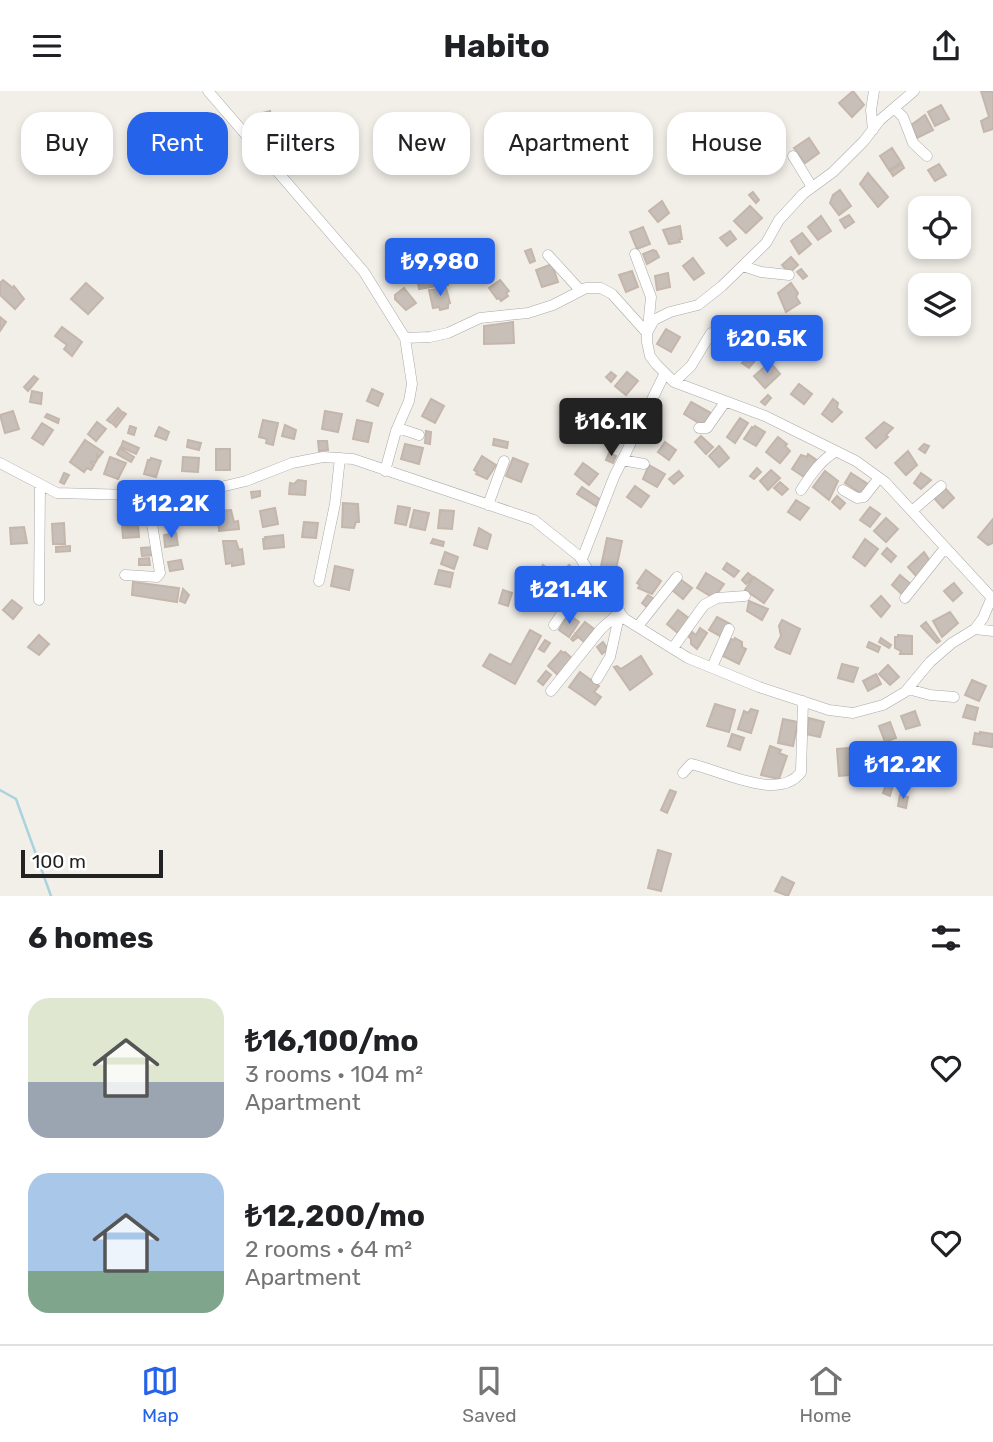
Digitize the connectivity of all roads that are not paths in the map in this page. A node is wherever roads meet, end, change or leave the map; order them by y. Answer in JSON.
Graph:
{"nodes":[{"id":1,"x":208,"y":91,"type":"edge"},
{"id":2,"x":874,"y":91,"type":"edge"},
{"id":3,"x":914,"y":91,"type":"edge"},
{"id":4,"x":894,"y":108,"type":"junction"},
{"id":5,"x":873,"y":130,"type":"junction"},
{"id":6,"x":793,"y":156,"type":"dead end"},
{"id":7,"x":927,"y":156,"type":"dead end"},
{"id":8,"x":812,"y":187,"type":"junction"},
{"id":9,"x":635,"y":254,"type":"dead end"},
{"id":10,"x":548,"y":255,"type":"dead end"},
{"id":11,"x":743,"y":266,"type":"junction"},
{"id":12,"x":789,"y":275,"type":"dead end"},
{"id":13,"x":580,"y":290,"type":"junction"},
{"id":14,"x":647,"y":333,"type":"junction"},
{"id":15,"x":711,"y":333,"type":"dead end"},
{"id":16,"x":405,"y":338,"type":"junction"},
{"id":17,"x":665,"y":373,"type":"junction"},
{"id":18,"x":674,"y":382,"type":"junction"},
{"id":19,"x":725,"y":402,"type":"junction"},
{"id":20,"x":398,"y":428,"type":"junction"},
{"id":21,"x":699,"y":428,"type":"dead end"},
{"id":22,"x":419,"y":435,"type":"dead end"},
{"id":23,"x":835,"y":451,"type":"junction"},
{"id":24,"x":340,"y":458,"type":"junction"},
{"id":25,"x":622,"y":460,"type":"junction"},
{"id":26,"x":505,"y":461,"type":"dead end"},
{"id":27,"x":0,"y":463,"type":"edge"},
{"id":28,"x":644,"y":464,"type":"dead end"},
{"id":29,"x":385,"y":471,"type":"junction"},
{"id":30,"x":879,"y":478,"type":"junction"},
{"id":31,"x":40,"y":485,"type":"junction"},
{"id":32,"x":941,"y":486,"type":"dead end"},
{"id":33,"x":801,"y":490,"type":"dead end"},
{"id":34,"x":843,"y":490,"type":"dead end"},
{"id":35,"x":143,"y":494,"type":"junction"},
{"id":36,"x":488,"y":505,"type":"junction"},
{"id":37,"x":912,"y":511,"type":"junction"},
{"id":38,"x":945,"y":548,"type":"junction"},
{"id":39,"x":582,"y":559,"type":"junction"},
{"id":40,"x":125,"y":575,"type":"dead end"},
{"id":41,"x":591,"y":575,"type":"junction"},
{"id":42,"x":677,"y":577,"type":"dead end"},
{"id":43,"x":319,"y":581,"type":"dead end"},
{"id":44,"x":745,"y":596,"type":"dead end"},
{"id":45,"x":905,"y":598,"type":"dead end"},
{"id":46,"x":992,"y":598,"type":"edge"},
{"id":47,"x":39,"y":600,"type":"dead end"},
{"id":48,"x":620,"y":612,"type":"junction"},
{"id":49,"x":554,"y":625,"type":"dead end"},
{"id":50,"x":638,"y":626,"type":"junction"},
{"id":51,"x":729,"y":629,"type":"dead end"},
{"id":52,"x":975,"y":629,"type":"junction"},
{"id":53,"x":993,"y":631,"type":"edge"},
{"id":54,"x":673,"y":649,"type":"junction"},
{"id":55,"x":712,"y":667,"type":"junction"},
{"id":56,"x":597,"y":679,"type":"dead end"},
{"id":57,"x":908,"y":689,"type":"junction"},
{"id":58,"x":551,"y":691,"type":"dead end"},
{"id":59,"x":954,"y":697,"type":"dead end"},
{"id":60,"x":803,"y":701,"type":"junction"},
{"id":61,"x":683,"y":773,"type":"dead end"}],
"edges":[{"from":1,"to":16,"type":"street"},
{"from":2,"to":5,"type":"street"},
{"from":3,"to":4,"type":"street"},
{"from":4,"to":5,"type":"street"},
{"from":4,"to":7,"type":"street"},
{"from":5,"to":8,"type":"street"},
{"from":6,"to":8,"type":"street"},
{"from":8,"to":11,"type":"street"},
{"from":9,"to":14,"type":"street"},
{"from":10,"to":13,"type":"street"},
{"from":11,"to":12,"type":"street"},
{"from":11,"to":14,"type":"street"},
{"from":13,"to":14,"type":"street"},
{"from":13,"to":16,"type":"street"},
{"from":14,"to":17,"type":"street"},
{"from":15,"to":18,"type":"street"},
{"from":16,"to":20,"type":"street"},
{"from":17,"to":18,"type":"street"},
{"from":17,"to":25,"type":"street"},
{"from":18,"to":19,"type":"street"},
{"from":19,"to":21,"type":"street"},
{"from":19,"to":23,"type":"street"},
{"from":20,"to":22,"type":"street"},
{"from":20,"to":29,"type":"street"},
{"from":23,"to":30,"type":"street"},
{"from":23,"to":33,"type":"street"},
{"from":24,"to":29,"type":"street"},
{"from":24,"to":35,"type":"street"},
{"from":24,"to":43,"type":"street"},
{"from":25,"to":28,"type":"street"},
{"from":25,"to":39,"type":"street"},
{"from":26,"to":36,"type":"street"},
{"from":27,"to":31,"type":"street"},
{"from":29,"to":36,"type":"street"},
{"from":30,"to":34,"type":"street"},
{"from":30,"to":37,"type":"street"},
{"from":31,"to":35,"type":"street"},
{"from":31,"to":47,"type":"street"},
{"from":32,"to":37,"type":"street"},
{"from":35,"to":40,"type":"street"},
{"from":36,"to":39,"type":"street"},
{"from":37,"to":38,"type":"street"},
{"from":38,"to":45,"type":"street"},
{"from":38,"to":46,"type":"street"},
{"from":39,"to":41,"type":"street"},
{"from":41,"to":48,"type":"street"},
{"from":41,"to":49,"type":"street"},
{"from":42,"to":50,"type":"street"},
{"from":44,"to":54,"type":"street"},
{"from":46,"to":52,"type":"street"},
{"from":48,"to":50,"type":"street"},
{"from":48,"to":56,"type":"street"},
{"from":48,"to":58,"type":"street"},
{"from":50,"to":54,"type":"street"},
{"from":51,"to":55,"type":"street"},
{"from":52,"to":53,"type":"street"},
{"from":52,"to":57,"type":"street"},
{"from":54,"to":55,"type":"street"},
{"from":55,"to":60,"type":"street"},
{"from":57,"to":59,"type":"street"},
{"from":57,"to":60,"type":"street"},
{"from":60,"to":61,"type":"street"}]}
